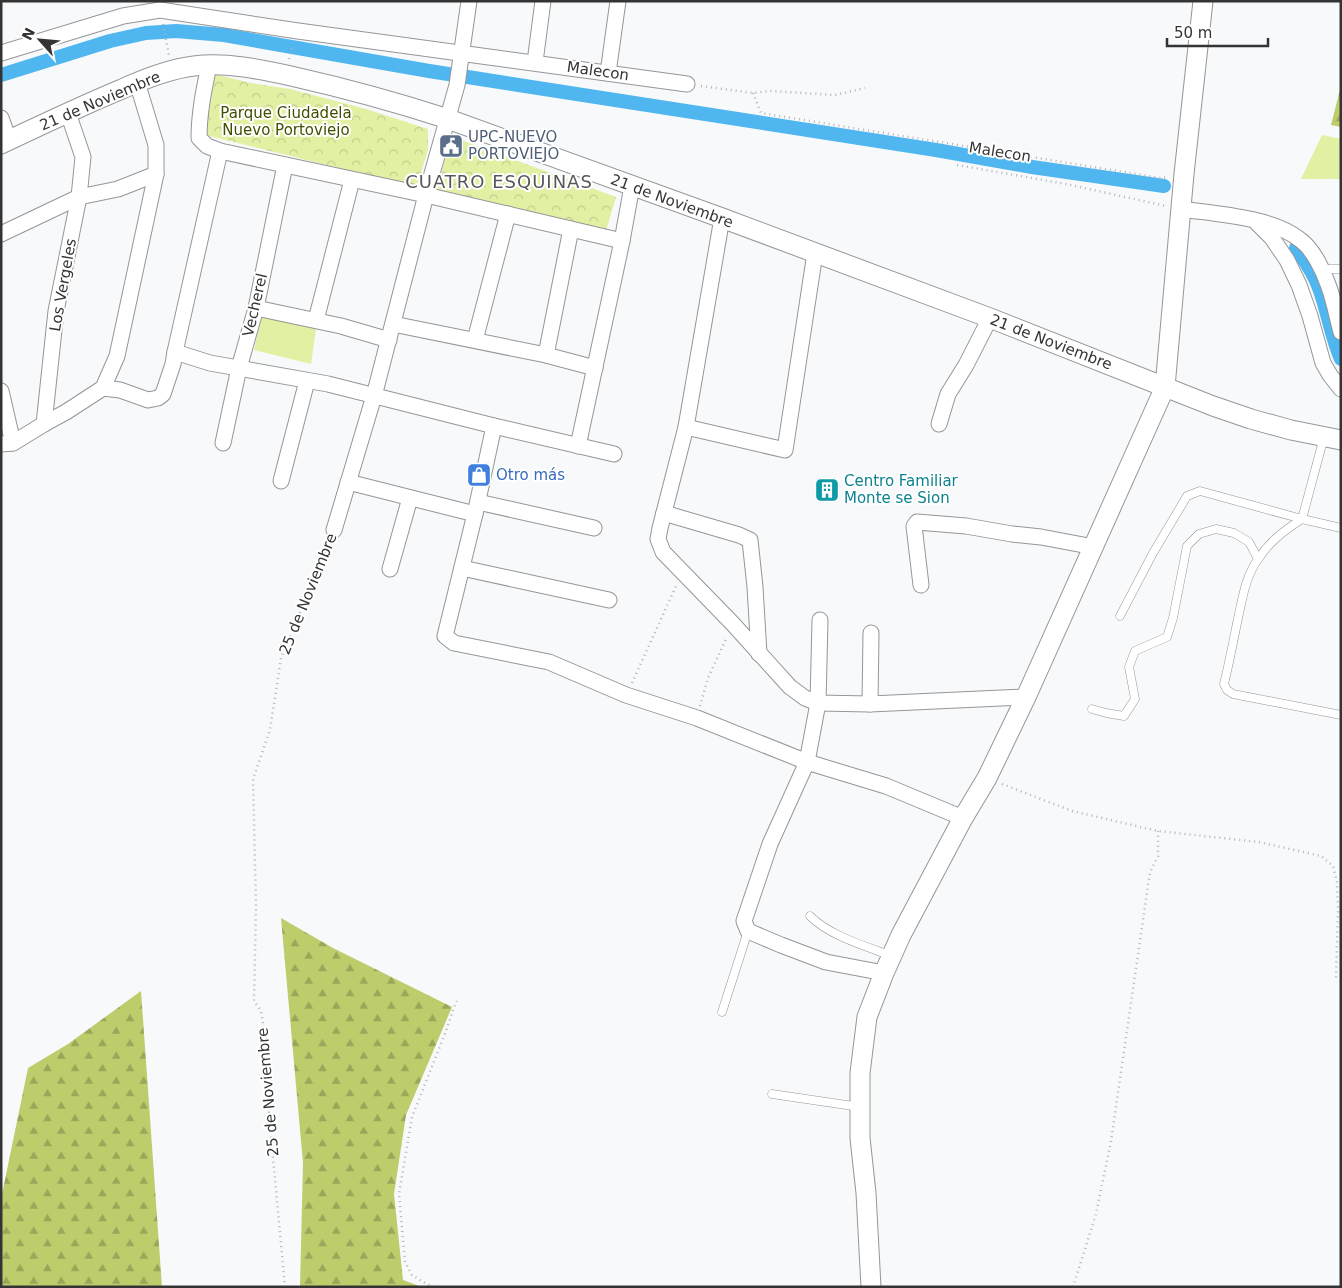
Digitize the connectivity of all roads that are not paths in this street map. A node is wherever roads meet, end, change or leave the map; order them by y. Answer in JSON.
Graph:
{"nodes":[{"id":1,"x":469,"y":1,"type":"edge"},
{"id":2,"x":543,"y":1,"type":"edge"},
{"id":3,"x":618,"y":1,"type":"edge"},
{"id":4,"x":1203,"y":1,"type":"edge"},
{"id":5,"x":167,"y":6,"type":"edge"},
{"id":6,"x":1,"y":53,"type":"edge"},
{"id":7,"x":461,"y":58,"type":"junction"},
{"id":8,"x":535,"y":62,"type":"junction"},
{"id":9,"x":209,"y":64,"type":"junction"},
{"id":10,"x":608,"y":73,"type":"junction"},
{"id":11,"x":137,"y":82,"type":"junction"},
{"id":12,"x":687,"y":84,"type":"road end"},
{"id":13,"x":68,"y":113,"type":"junction"},
{"id":14,"x":1,"y":118,"type":"edge"},
{"id":15,"x":448,"y":119,"type":"junction"},
{"id":16,"x":5,"y":142,"type":"edge"},
{"id":17,"x":220,"y":151,"type":"junction"},
{"id":18,"x":285,"y":165,"type":"junction"},
{"id":19,"x":156,"y":174,"type":"junction"},
{"id":20,"x":352,"y":180,"type":"junction"},
{"id":21,"x":632,"y":186,"type":"junction"},
{"id":22,"x":426,"y":195,"type":"junction"},
{"id":23,"x":79,"y":197,"type":"junction"},
{"id":24,"x":1181,"y":209,"type":"junction"},
{"id":25,"x":508,"y":214,"type":"junction"},
{"id":26,"x":722,"y":218,"type":"junction"},
{"id":27,"x":1254,"y":220,"type":"junction"},
{"id":28,"x":3,"y":228,"type":"edge"},
{"id":29,"x":571,"y":229,"type":"junction"},
{"id":30,"x":622,"y":241,"type":"junction"},
{"id":31,"x":815,"y":253,"type":"junction"},
{"id":32,"x":1321,"y":269,"type":"junction"},
{"id":33,"x":1341,"y":269,"type":"edge"},
{"id":34,"x":256,"y":308,"type":"junction"},
{"id":35,"x":990,"y":318,"type":"junction"},
{"id":36,"x":316,"y":320,"type":"junction"},
{"id":37,"x":393,"y":324,"type":"junction"},
{"id":38,"x":1341,"y":332,"type":"edge"},
{"id":39,"x":389,"y":340,"type":"junction"},
{"id":40,"x":475,"y":340,"type":"junction"},
{"id":41,"x":175,"y":352,"type":"junction"},
{"id":42,"x":546,"y":355,"type":"junction"},
{"id":43,"x":239,"y":368,"type":"junction"},
{"id":44,"x":596,"y":368,"type":"junction"},
{"id":45,"x":307,"y":381,"type":"junction"},
{"id":46,"x":1165,"y":387,"type":"junction"},
{"id":47,"x":103,"y":388,"type":"junction"},
{"id":48,"x":1341,"y":388,"type":"edge"},
{"id":49,"x":1,"y":391,"type":"edge"},
{"id":50,"x":374,"y":396,"type":"junction"},
{"id":51,"x":44,"y":424,"type":"junction"},
{"id":52,"x":939,"y":424,"type":"dead end"},
{"id":53,"x":494,"y":426,"type":"junction"},
{"id":54,"x":686,"y":427,"type":"junction"},
{"id":55,"x":1332,"y":439,"type":"edge"},
{"id":56,"x":7,"y":443,"type":"edge"},
{"id":57,"x":223,"y":443,"type":"dead end"},
{"id":58,"x":578,"y":446,"type":"junction"},
{"id":59,"x":614,"y":454,"type":"dead end"},
{"id":60,"x":281,"y":481,"type":"dead end"},
{"id":61,"x":348,"y":482,"type":"junction"},
{"id":62,"x":410,"y":498,"type":"junction"},
{"id":63,"x":477,"y":508,"type":"junction"},
{"id":64,"x":664,"y":512,"type":"junction"},
{"id":65,"x":1302,"y":519,"type":"junction"},
{"id":66,"x":594,"y":528,"type":"dead end"},
{"id":67,"x":1341,"y":528,"type":"edge"},
{"id":68,"x":334,"y":530,"type":"road end"},
{"id":69,"x":1094,"y":547,"type":"junction"},
{"id":70,"x":1258,"y":559,"type":"junction"},
{"id":71,"x":462,"y":568,"type":"junction"},
{"id":72,"x":390,"y":569,"type":"dead end"},
{"id":73,"x":920,"y":585,"type":"dead end"},
{"id":74,"x":609,"y":600,"type":"dead end"},
{"id":75,"x":1120,"y":616,"type":"dead end"},
{"id":76,"x":820,"y":620,"type":"dead end"},
{"id":77,"x":871,"y":633,"type":"dead end"},
{"id":78,"x":759,"y":654,"type":"junction"},
{"id":79,"x":1026,"y":697,"type":"junction"},
{"id":80,"x":818,"y":702,"type":"junction"},
{"id":81,"x":870,"y":704,"type":"junction"},
{"id":82,"x":1092,"y":709,"type":"dead end"},
{"id":83,"x":1341,"y":715,"type":"edge"},
{"id":84,"x":807,"y":762,"type":"junction"},
{"id":85,"x":963,"y":818,"type":"junction"},
{"id":86,"x":810,"y":916,"type":"dead end"},
{"id":87,"x":748,"y":931,"type":"junction"},
{"id":88,"x":892,"y":956,"type":"junction"},
{"id":89,"x":884,"y":973,"type":"junction"},
{"id":90,"x":722,"y":1012,"type":"dead end"},
{"id":91,"x":772,"y":1094,"type":"dead end"},
{"id":92,"x":860,"y":1107,"type":"junction"},
{"id":93,"x":872,"y":1287,"type":"edge"}],
"edges":[{"from":1,"to":7,"type":"street","name":"25 de Noviembre"},
{"from":2,"to":8,"type":"street"},
{"from":3,"to":10,"type":"street"},
{"from":4,"to":24,"type":"street"},
{"from":5,"to":6,"type":"street","name":"Malecon"},
{"from":5,"to":7,"type":"street","name":"Malecon"},
{"from":7,"to":8,"type":"street","name":"Malecon"},
{"from":7,"to":15,"type":"street","name":"25 de Noviembre"},
{"from":8,"to":10,"type":"street","name":"Malecon"},
{"from":9,"to":11,"type":"street","name":"21 de Noviembre"},
{"from":9,"to":15,"type":"street","name":"21 de Noviembre"},
{"from":9,"to":17,"type":"street"},
{"from":10,"to":12,"type":"street","name":"Malecon"},
{"from":11,"to":13,"type":"street","name":"21 de Noviembre"},
{"from":11,"to":19,"type":"street"},
{"from":13,"to":16,"type":"street","name":"21 de Noviembre"},
{"from":13,"to":23,"type":"street","name":"Los Vergeles"},
{"from":14,"to":16,"type":"street"},
{"from":15,"to":21,"type":"street","name":"21 de Noviembre"},
{"from":15,"to":22,"type":"street","name":"25 de Noviembre"},
{"from":17,"to":18,"type":"street"},
{"from":17,"to":41,"type":"street"},
{"from":18,"to":20,"type":"street"},
{"from":18,"to":34,"type":"street","name":"Vecherel"},
{"from":19,"to":23,"type":"street"},
{"from":19,"to":47,"type":"street"},
{"from":20,"to":22,"type":"street"},
{"from":20,"to":36,"type":"street"},
{"from":21,"to":26,"type":"street","name":"21 de Noviembre"},
{"from":21,"to":30,"type":"street"},
{"from":22,"to":25,"type":"street"},
{"from":22,"to":37,"type":"street","name":"25 de Noviembre"},
{"from":23,"to":28,"type":"street"},
{"from":23,"to":51,"type":"street","name":"Los Vergeles"},
{"from":24,"to":27,"type":"street"},
{"from":24,"to":46,"type":"street"},
{"from":25,"to":29,"type":"street"},
{"from":25,"to":40,"type":"street"},
{"from":26,"to":31,"type":"street","name":"21 de Noviembre"},
{"from":26,"to":54,"type":"street"},
{"from":27,"to":32,"type":"street"},
{"from":27,"to":48,"type":"street"},
{"from":29,"to":30,"type":"street"},
{"from":29,"to":42,"type":"street"},
{"from":30,"to":44,"type":"street"},
{"from":31,"to":35,"type":"street","name":"21 de Noviembre"},
{"from":31,"to":54,"type":"street"},
{"from":32,"to":33,"type":"lane"},
{"from":32,"to":38,"type":"street"},
{"from":34,"to":36,"type":"street"},
{"from":34,"to":43,"type":"street","name":"Vecherel"},
{"from":35,"to":46,"type":"street","name":"21 de Noviembre"},
{"from":35,"to":52,"type":"street"},
{"from":36,"to":39,"type":"street"},
{"from":37,"to":39,"type":"street","name":"25 de Noviembre"},
{"from":37,"to":40,"type":"street"},
{"from":39,"to":50,"type":"street","name":"25 de Noviembre"},
{"from":40,"to":42,"type":"street"},
{"from":41,"to":43,"type":"street"},
{"from":41,"to":47,"type":"street"},
{"from":42,"to":44,"type":"street"},
{"from":43,"to":45,"type":"street"},
{"from":43,"to":57,"type":"street","name":"Vecherel"},
{"from":44,"to":58,"type":"street"},
{"from":45,"to":50,"type":"street"},
{"from":45,"to":60,"type":"street"},
{"from":46,"to":55,"type":"street","name":"21 de Noviembre"},
{"from":46,"to":69,"type":"street"},
{"from":47,"to":51,"type":"street"},
{"from":49,"to":56,"type":"street"},
{"from":50,"to":53,"type":"street"},
{"from":50,"to":61,"type":"street","name":"25 de Noviembre"},
{"from":51,"to":56,"type":"street"},
{"from":53,"to":58,"type":"street"},
{"from":53,"to":63,"type":"street"},
{"from":54,"to":64,"type":"street"},
{"from":55,"to":65,"type":"lane"},
{"from":58,"to":59,"type":"street"},
{"from":61,"to":62,"type":"street"},
{"from":61,"to":68,"type":"street","name":"25 de Noviembre"},
{"from":62,"to":63,"type":"street"},
{"from":62,"to":72,"type":"street"},
{"from":63,"to":66,"type":"street"},
{"from":63,"to":71,"type":"street"},
{"from":64,"to":78,"type":"street"},
{"from":64,"to":78,"type":"street"},
{"from":65,"to":67,"type":"lane"},
{"from":65,"to":70,"type":"lane"},
{"from":65,"to":75,"type":"lane"},
{"from":69,"to":73,"type":"street"},
{"from":69,"to":79,"type":"street"},
{"from":70,"to":82,"type":"lane"},
{"from":70,"to":83,"type":"lane"},
{"from":71,"to":74,"type":"street"},
{"from":71,"to":84,"type":"street"},
{"from":76,"to":80,"type":"street"},
{"from":77,"to":81,"type":"street"},
{"from":78,"to":80,"type":"street"},
{"from":79,"to":81,"type":"street"},
{"from":79,"to":85,"type":"street"},
{"from":80,"to":81,"type":"street"},
{"from":80,"to":84,"type":"street"},
{"from":84,"to":85,"type":"street"},
{"from":84,"to":87,"type":"street"},
{"from":85,"to":88,"type":"street"},
{"from":86,"to":88,"type":"lane"},
{"from":87,"to":89,"type":"street"},
{"from":87,"to":90,"type":"lane"},
{"from":88,"to":89,"type":"street"},
{"from":89,"to":92,"type":"street"},
{"from":91,"to":92,"type":"lane"},
{"from":92,"to":93,"type":"street"}]}
